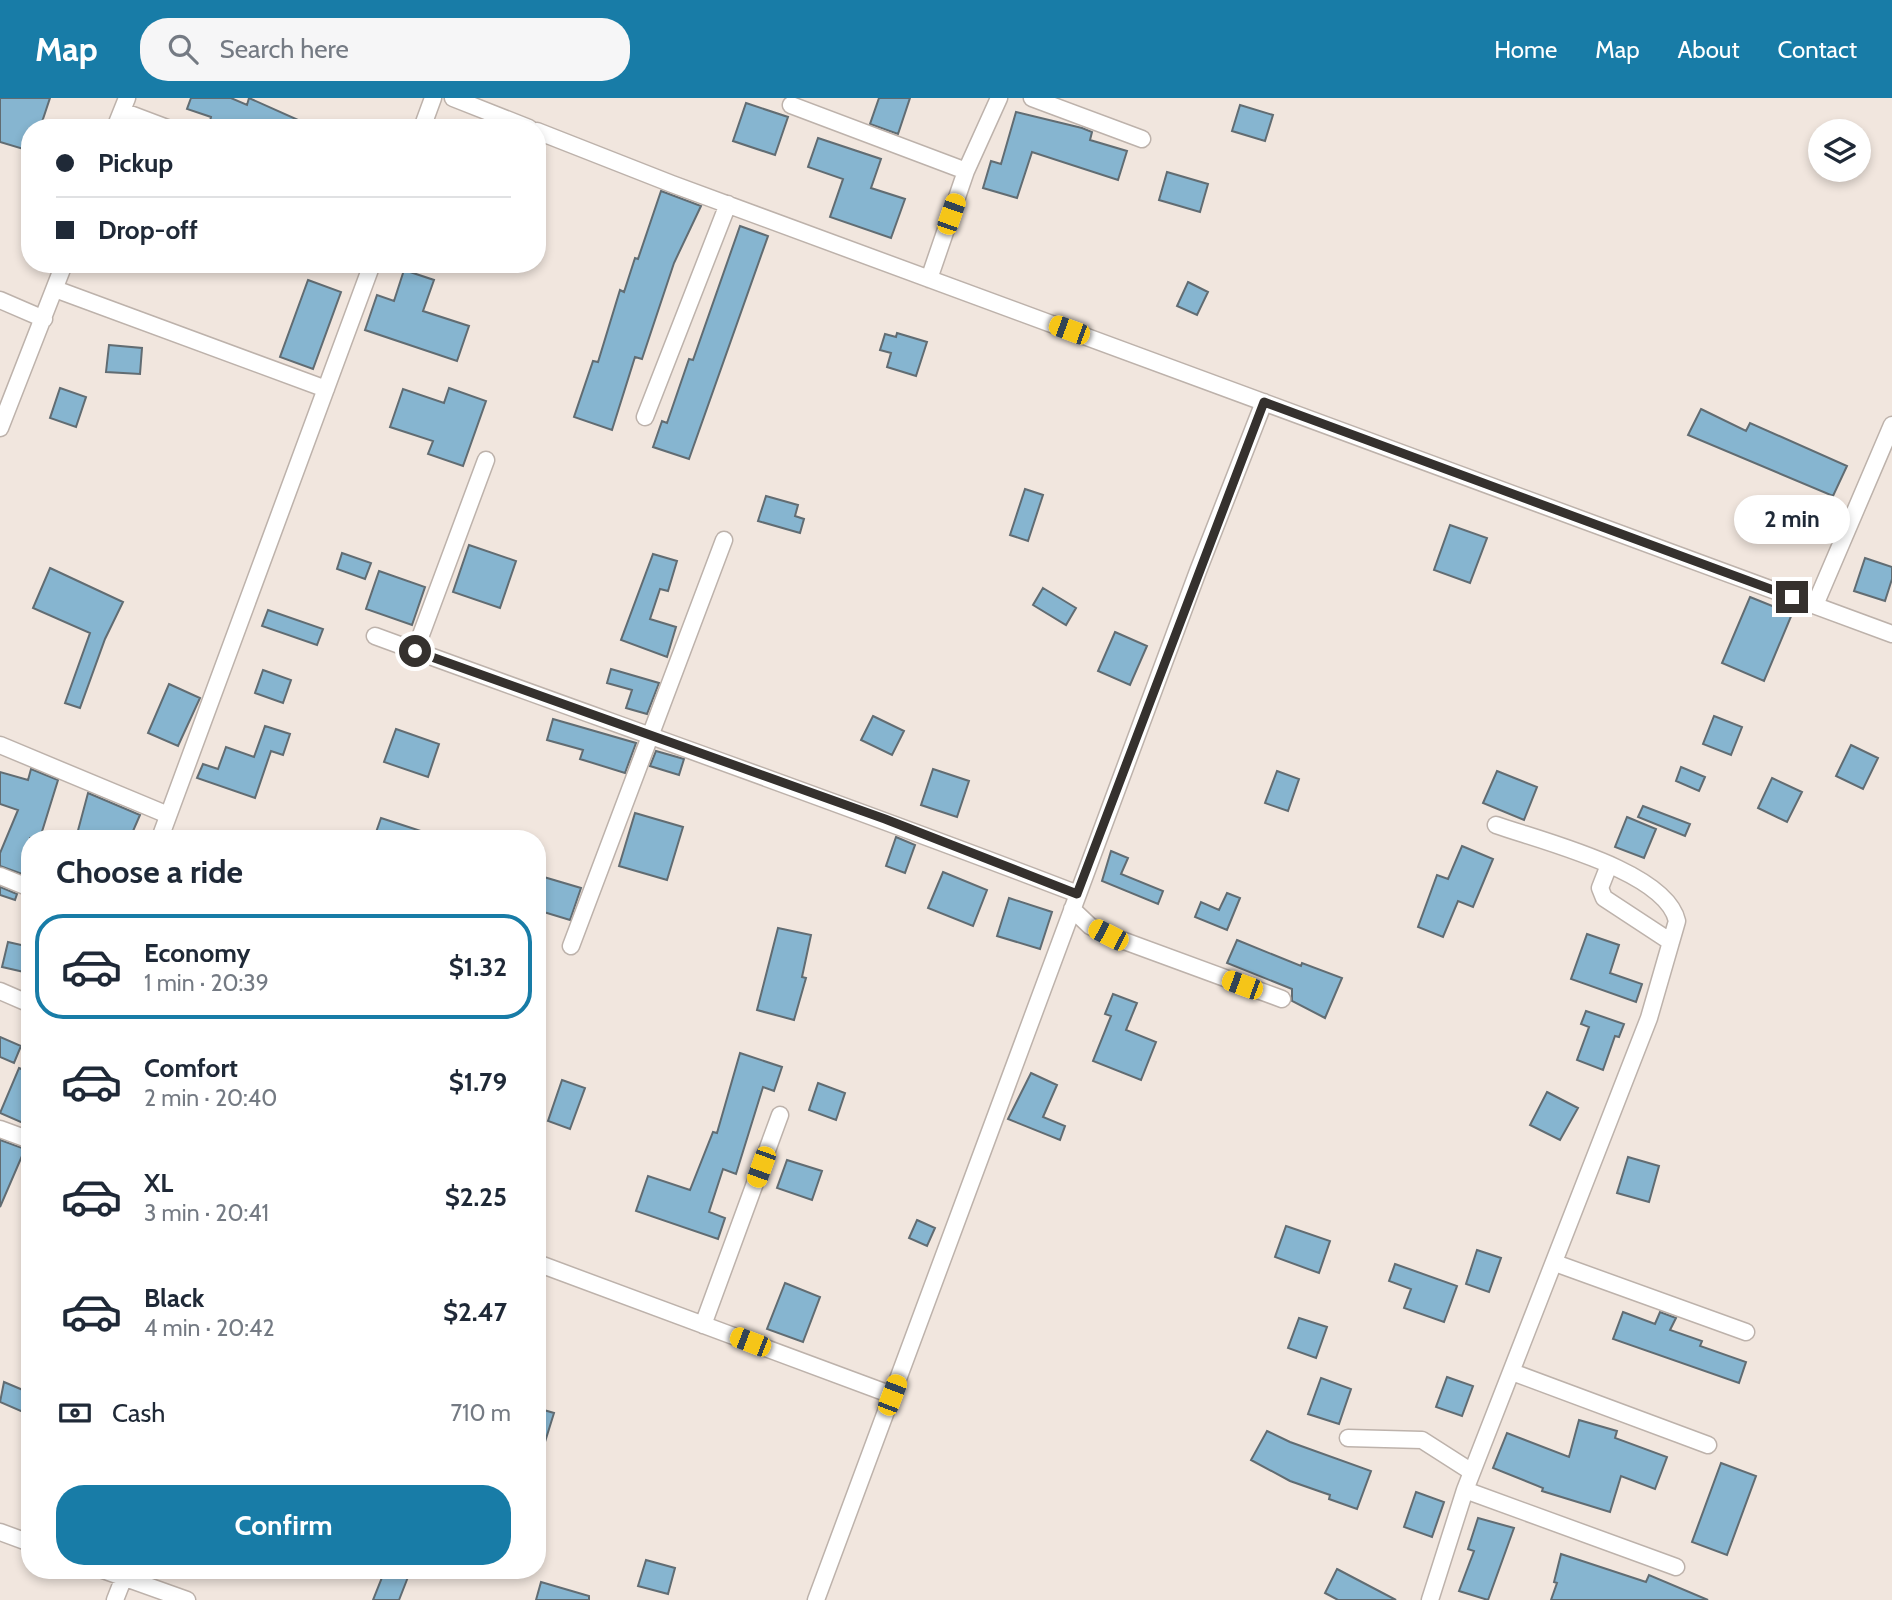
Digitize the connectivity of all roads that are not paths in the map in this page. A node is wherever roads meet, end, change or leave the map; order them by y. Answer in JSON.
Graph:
{"nodes":[{"id":1,"x":433,"y":98,"type":"edge"},
{"id":2,"x":453,"y":98,"type":"edge"},
{"id":3,"x":999,"y":98,"type":"edge"},
{"id":4,"x":1032,"y":98,"type":"edge"},
{"id":5,"x":124,"y":104,"type":"edge"},
{"id":6,"x":791,"y":105,"type":"dead end"},
{"id":7,"x":151,"y":119,"type":"edge"},
{"id":8,"x":425,"y":119,"type":"edge"},
{"id":9,"x":506,"y":119,"type":"edge"},
{"id":10,"x":546,"y":134,"type":"edge"},
{"id":11,"x":1142,"y":139,"type":"dead end"},
{"id":12,"x":966,"y":171,"type":"junction"},
{"id":13,"x":728,"y":204,"type":"junction"},
{"id":14,"x":61,"y":273,"type":"edge"},
{"id":15,"x":369,"y":273,"type":"edge"},
{"id":16,"x":929,"y":279,"type":"junction"},
{"id":17,"x":55,"y":289,"type":"junction"},
{"id":18,"x":0,"y":300,"type":"edge"},
{"id":19,"x":44,"y":319,"type":"junction"},
{"id":20,"x":326,"y":389,"type":"junction"},
{"id":21,"x":1264,"y":402,"type":"junction"},
{"id":22,"x":645,"y":417,"type":"dead end"},
{"id":23,"x":1892,"y":425,"type":"edge"},
{"id":24,"x":0,"y":428,"type":"edge"},
{"id":25,"x":486,"y":460,"type":"dead end"},
{"id":26,"x":724,"y":540,"type":"dead end"},
{"id":27,"x":1815,"y":605,"type":"junction"},
{"id":28,"x":1892,"y":634,"type":"edge"},
{"id":29,"x":374,"y":636,"type":"dead end"},
{"id":30,"x":415,"y":651,"type":"junction"},
{"id":31,"x":651,"y":738,"type":"junction"},
{"id":32,"x":0,"y":745,"type":"edge"},
{"id":33,"x":169,"y":815,"type":"junction"},
{"id":34,"x":1496,"y":825,"type":"dead end"},
{"id":35,"x":163,"y":830,"type":"edge"},
{"id":36,"x":1609,"y":865,"type":"junction"},
{"id":37,"x":0,"y":876,"type":"edge"},
{"id":38,"x":21,"y":884,"type":"edge"},
{"id":39,"x":1075,"y":901,"type":"junction"},
{"id":40,"x":1671,"y":942,"type":"junction"},
{"id":41,"x":571,"y":946,"type":"dead end"},
{"id":42,"x":0,"y":990,"type":"edge"},
{"id":43,"x":1282,"y":999,"type":"dead end"},
{"id":44,"x":21,"y":1000,"type":"edge"},
{"id":45,"x":780,"y":1115,"type":"dead end"},
{"id":46,"x":0,"y":1129,"type":"edge"},
{"id":47,"x":21,"y":1137,"type":"edge"},
{"id":48,"x":1555,"y":1263,"type":"junction"},
{"id":49,"x":546,"y":1266,"type":"edge"},
{"id":50,"x":703,"y":1325,"type":"junction"},
{"id":51,"x":1746,"y":1332,"type":"dead end"},
{"id":52,"x":1512,"y":1372,"type":"junction"},
{"id":53,"x":892,"y":1395,"type":"junction"},
{"id":54,"x":1348,"y":1438,"type":"dead end"},
{"id":55,"x":1708,"y":1445,"type":"dead end"},
{"id":56,"x":1472,"y":1472,"type":"junction"},
{"id":57,"x":1465,"y":1490,"type":"junction"},
{"id":58,"x":0,"y":1532,"type":"edge"},
{"id":59,"x":21,"y":1540,"type":"edge"},
{"id":60,"x":1675,"y":1567,"type":"dead end"},
{"id":61,"x":123,"y":1579,"type":"edge"},
{"id":62,"x":129,"y":1579,"type":"edge"},
{"id":63,"x":115,"y":1600,"type":"edge"},
{"id":64,"x":187,"y":1600,"type":"edge"},
{"id":65,"x":816,"y":1600,"type":"edge"},
{"id":66,"x":1430,"y":1600,"type":"edge"}],
"edges":[{"from":1,"to":8,"type":"street"},
{"from":2,"to":9,"type":"street"},
{"from":3,"to":12,"type":"street"},
{"from":4,"to":11,"type":"street"},
{"from":5,"to":7,"type":"street"},
{"from":6,"to":12,"type":"street"},
{"from":10,"to":13,"type":"street"},
{"from":12,"to":16,"type":"street"},
{"from":13,"to":16,"type":"street"},
{"from":13,"to":22,"type":"street"},
{"from":14,"to":17,"type":"street"},
{"from":15,"to":20,"type":"street"},
{"from":16,"to":21,"type":"street"},
{"from":17,"to":19,"type":"street"},
{"from":17,"to":20,"type":"street"},
{"from":18,"to":19,"type":"street"},
{"from":19,"to":24,"type":"street"},
{"from":20,"to":33,"type":"street"},
{"from":21,"to":27,"type":"street"},
{"from":21,"to":39,"type":"street"},
{"from":23,"to":27,"type":"street"},
{"from":25,"to":30,"type":"street"},
{"from":26,"to":31,"type":"street"},
{"from":27,"to":28,"type":"street"},
{"from":29,"to":30,"type":"street"},
{"from":30,"to":31,"type":"street"},
{"from":31,"to":39,"type":"street"},
{"from":31,"to":41,"type":"street"},
{"from":32,"to":33,"type":"street"},
{"from":33,"to":35,"type":"street"},
{"from":34,"to":36,"type":"street"},
{"from":36,"to":40,"type":"street"},
{"from":36,"to":40,"type":"street"},
{"from":37,"to":38,"type":"street"},
{"from":39,"to":43,"type":"street"},
{"from":39,"to":53,"type":"street"},
{"from":40,"to":48,"type":"street"},
{"from":42,"to":44,"type":"street"},
{"from":45,"to":50,"type":"street"},
{"from":46,"to":47,"type":"street"},
{"from":48,"to":51,"type":"street"},
{"from":48,"to":52,"type":"street"},
{"from":49,"to":50,"type":"street"},
{"from":50,"to":53,"type":"street"},
{"from":52,"to":55,"type":"street"},
{"from":52,"to":56,"type":"street"},
{"from":53,"to":65,"type":"street"},
{"from":54,"to":56,"type":"street"},
{"from":56,"to":57,"type":"street"},
{"from":57,"to":60,"type":"street"},
{"from":57,"to":66,"type":"street"},
{"from":58,"to":59,"type":"street"},
{"from":61,"to":63,"type":"street"},
{"from":62,"to":64,"type":"street"}]}
